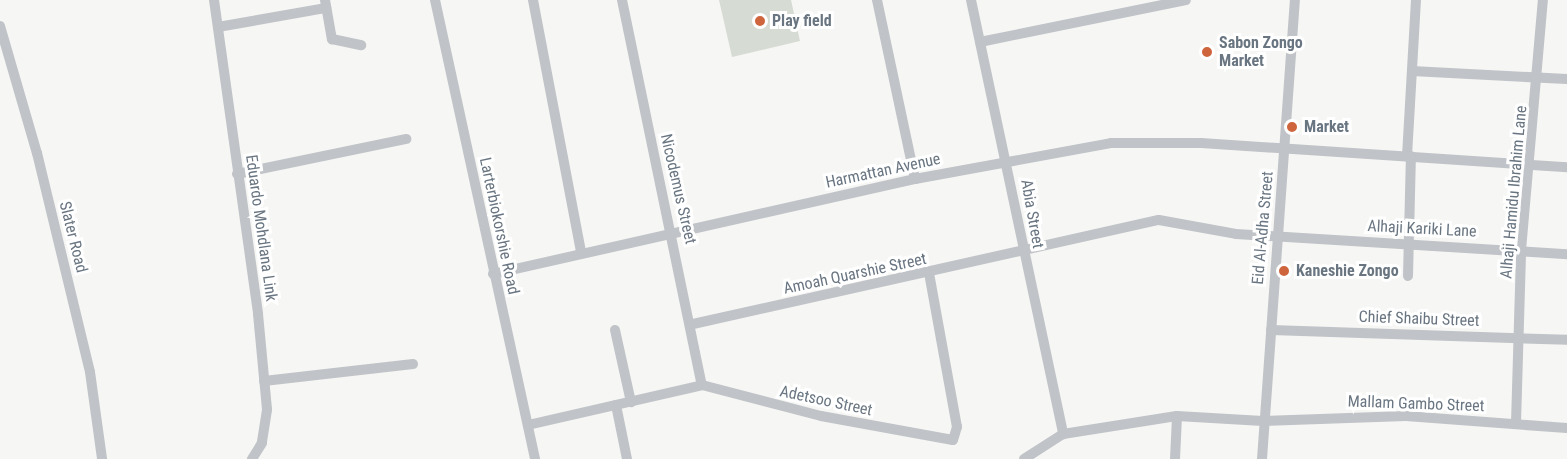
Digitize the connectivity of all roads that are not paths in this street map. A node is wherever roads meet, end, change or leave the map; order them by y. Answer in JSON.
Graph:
{"nodes":[{"id":1,"x":214,"y":0,"type":"edge"},
{"id":2,"x":435,"y":0,"type":"edge"},
{"id":3,"x":533,"y":0,"type":"edge"},
{"id":4,"x":622,"y":0,"type":"edge"},
{"id":5,"x":876,"y":0,"type":"edge"},
{"id":6,"x":971,"y":0,"type":"edge"},
{"id":7,"x":1186,"y":0,"type":"edge"},
{"id":8,"x":1294,"y":0,"type":"edge"},
{"id":9,"x":1416,"y":0,"type":"edge"},
{"id":10,"x":1543,"y":0,"type":"edge"},
{"id":11,"x":326,"y":4,"type":"edge"},
{"id":12,"x":0,"y":26,"type":"edge"},
{"id":13,"x":218,"y":27,"type":"junction"},
{"id":14,"x":980,"y":42,"type":"junction"},
{"id":15,"x":361,"y":45,"type":"dead end"},
{"id":16,"x":1412,"y":71,"type":"junction"},
{"id":17,"x":1539,"y":78,"type":"junction"},
{"id":18,"x":1567,"y":79,"type":"edge"},
{"id":19,"x":406,"y":139,"type":"dead end"},
{"id":20,"x":1285,"y":149,"type":"junction"},
{"id":21,"x":1409,"y":156,"type":"junction"},
{"id":22,"x":1008,"y":161,"type":"junction"},
{"id":23,"x":1530,"y":166,"type":"junction"},
{"id":24,"x":1567,"y":167,"type":"edge"},
{"id":25,"x":237,"y":174,"type":"junction"},
{"id":26,"x":915,"y":179,"type":"junction"},
{"id":27,"x":672,"y":234,"type":"junction"},
{"id":28,"x":1276,"y":235,"type":"junction"},
{"id":29,"x":1407,"y":243,"type":"junction"},
{"id":30,"x":1521,"y":250,"type":"junction"},
{"id":31,"x":581,"y":252,"type":"junction"},
{"id":32,"x":1023,"y":254,"type":"junction"},
{"id":33,"x":1567,"y":254,"type":"edge"},
{"id":34,"x":493,"y":273,"type":"junction"},
{"id":35,"x":928,"y":273,"type":"junction"},
{"id":36,"x":1408,"y":276,"type":"dead end"},
{"id":37,"x":693,"y":324,"type":"junction"},
{"id":38,"x":615,"y":330,"type":"dead end"},
{"id":39,"x":1271,"y":330,"type":"junction"},
{"id":40,"x":1521,"y":337,"type":"junction"},
{"id":41,"x":1567,"y":340,"type":"edge"},
{"id":42,"x":413,"y":363,"type":"dead end"},
{"id":43,"x":264,"y":381,"type":"junction"},
{"id":44,"x":702,"y":385,"type":"junction"},
{"id":45,"x":631,"y":402,"type":"junction"},
{"id":46,"x":616,"y":405,"type":"junction"},
{"id":47,"x":1177,"y":416,"type":"junction"},
{"id":48,"x":1263,"y":421,"type":"junction"},
{"id":49,"x":1516,"y":423,"type":"junction"},
{"id":50,"x":528,"y":424,"type":"junction"},
{"id":51,"x":1567,"y":428,"type":"edge"},
{"id":52,"x":1063,"y":434,"type":"junction"},
{"id":53,"x":102,"y":459,"type":"edge"},
{"id":54,"x":252,"y":459,"type":"edge"},
{"id":55,"x":535,"y":459,"type":"edge"},
{"id":56,"x":627,"y":459,"type":"edge"},
{"id":57,"x":1024,"y":459,"type":"edge"},
{"id":58,"x":1175,"y":459,"type":"edge"},
{"id":59,"x":1262,"y":459,"type":"edge"}],
"edges":[{"from":1,"to":13,"type":"street","name":"Eduardo Mohdlana Link"},
{"from":2,"to":34,"type":"street","name":"Larterbiokorshie Road"},
{"from":3,"to":31,"type":"street"},
{"from":4,"to":27,"type":"street","name":"Nicodemus Street"},
{"from":5,"to":26,"type":"street"},
{"from":6,"to":14,"type":"street","name":"Abia Street"},
{"from":7,"to":14,"type":"street"},
{"from":8,"to":20,"type":"street","name":"Eid Al-Adha Street"},
{"from":9,"to":16,"type":"street"},
{"from":10,"to":17,"type":"street","name":"Alhaji Hamidu Ibrahim Lane"},
{"from":11,"to":13,"type":"street"},
{"from":11,"to":15,"type":"street"},
{"from":12,"to":53,"type":"street","name":"Slater Road"},
{"from":13,"to":25,"type":"street","name":"Eduardo Mohdlana Link"},
{"from":14,"to":22,"type":"street","name":"Abia Street"},
{"from":16,"to":17,"type":"street"},
{"from":16,"to":21,"type":"street"},
{"from":17,"to":18,"type":"street"},
{"from":17,"to":23,"type":"street","name":"Alhaji Hamidu Ibrahim Lane"},
{"from":19,"to":25,"type":"street"},
{"from":20,"to":21,"type":"street","name":"Harmattan Avenue"},
{"from":20,"to":22,"type":"street","name":"Harmattan Avenue"},
{"from":20,"to":28,"type":"street","name":"Eid Al-Adha Street"},
{"from":21,"to":23,"type":"street","name":"Harmattan Avenue"},
{"from":21,"to":29,"type":"street"},
{"from":22,"to":26,"type":"street","name":"Harmattan Avenue"},
{"from":22,"to":32,"type":"street","name":"Abia Street"},
{"from":23,"to":24,"type":"street","name":"Harmattan Avenue"},
{"from":23,"to":30,"type":"street","name":"Alhaji Hamidu Ibrahim Lane"},
{"from":25,"to":43,"type":"street","name":"Eduardo Mohdlana Link"},
{"from":26,"to":27,"type":"street","name":"Harmattan Avenue"},
{"from":27,"to":31,"type":"street","name":"Harmattan Avenue"},
{"from":27,"to":37,"type":"street","name":"Nicodemus Street"},
{"from":28,"to":29,"type":"street","name":"Alhaji Kariki Lane"},
{"from":28,"to":32,"type":"street","name":"Alhaji Kariki Lane"},
{"from":28,"to":39,"type":"street","name":"Eid Al-Adha Street"},
{"from":29,"to":30,"type":"street","name":"Alhaji Kariki Lane"},
{"from":29,"to":36,"type":"street"},
{"from":30,"to":33,"type":"street","name":"Alhaji Kariki Lane"},
{"from":30,"to":40,"type":"street","name":"Alhaji Hamidu Ibrahim Lane"},
{"from":31,"to":34,"type":"street","name":"Harmattan Avenue"},
{"from":32,"to":35,"type":"street","name":"Amoah Quarshie Street"},
{"from":32,"to":52,"type":"street","name":"Abia Street"},
{"from":34,"to":50,"type":"street","name":"Larterbiokorshie Road"},
{"from":35,"to":37,"type":"street","name":"Amoah Quarshie Street"},
{"from":35,"to":44,"type":"street","name":"Adetsoo Street"},
{"from":37,"to":44,"type":"street","name":"Nicodemus Street"},
{"from":38,"to":45,"type":"street"},
{"from":39,"to":40,"type":"street","name":"Chief Shaibu Street"},
{"from":39,"to":48,"type":"street","name":"Eid Al-Adha Street"},
{"from":40,"to":41,"type":"street","name":"Chief Shaibu Street"},
{"from":40,"to":49,"type":"street","name":"Alhaji Hamidu Ibrahim Lane"},
{"from":42,"to":43,"type":"street"},
{"from":43,"to":54,"type":"street","name":"Eduardo Mohdlana Link"},
{"from":44,"to":45,"type":"street","name":"Adetsoo Street"},
{"from":45,"to":46,"type":"street","name":"Adetsoo Street"},
{"from":46,"to":50,"type":"street","name":"Adetsoo Street"},
{"from":46,"to":56,"type":"street"},
{"from":47,"to":48,"type":"street","name":"Mallam Gambo Street"},
{"from":47,"to":52,"type":"street","name":"Mallam Gambo Street"},
{"from":47,"to":58,"type":"street"},
{"from":48,"to":49,"type":"street","name":"Mallam Gambo Street"},
{"from":48,"to":59,"type":"street","name":"Eid Al-Adha Street"},
{"from":49,"to":51,"type":"street","name":"Mallam Gambo Street"},
{"from":50,"to":55,"type":"street","name":"Larterbiokorshie Road"},
{"from":52,"to":57,"type":"street"}]}
